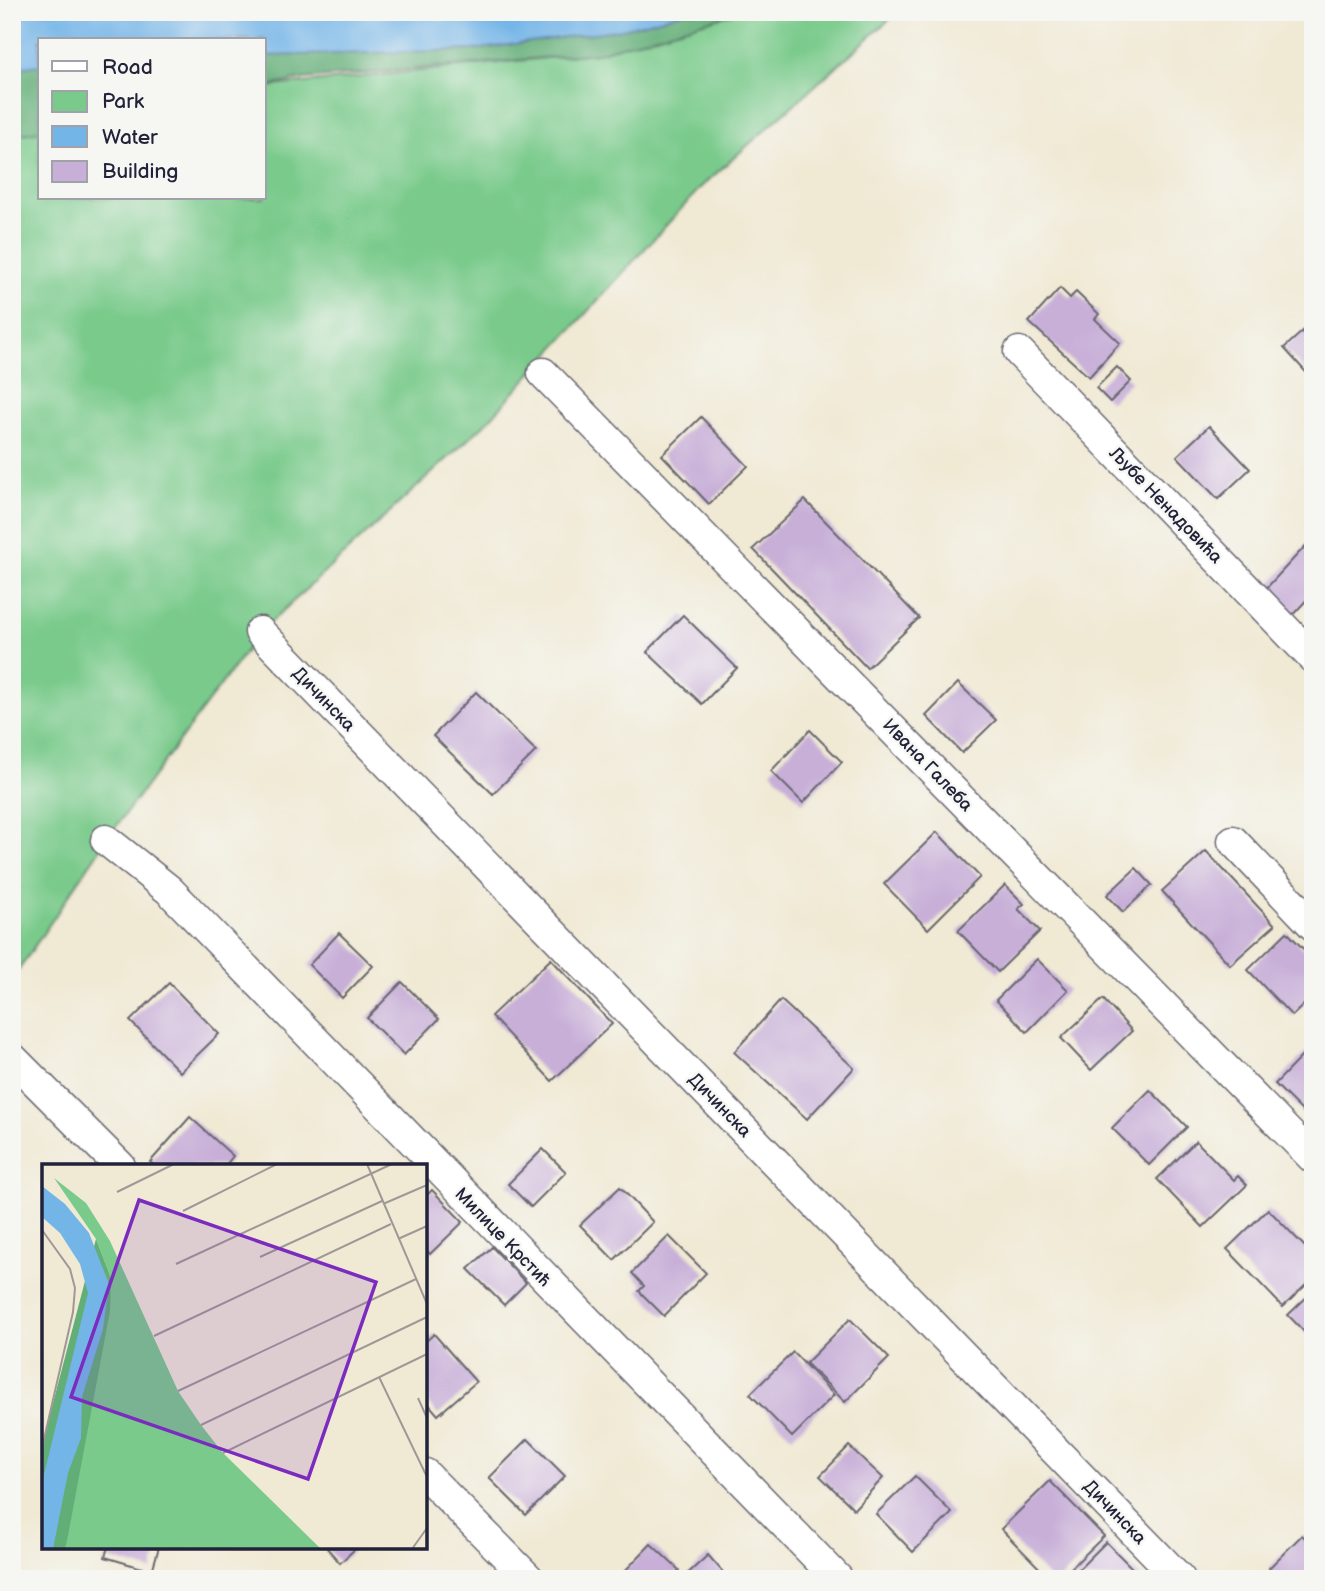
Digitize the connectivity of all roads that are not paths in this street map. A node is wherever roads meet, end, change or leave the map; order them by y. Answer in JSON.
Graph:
{"nodes":[{"id":1,"x":1018,"y":352,"type":"dead end"},
{"id":2,"x":543,"y":373,"type":"dead end"},
{"id":3,"x":260,"y":632,"type":"dead end"},
{"id":4,"x":1313,"y":658,"type":"edge"},
{"id":5,"x":106,"y":840,"type":"dead end"},
{"id":6,"x":1233,"y":841,"type":"dead end"},
{"id":7,"x":1313,"y":925,"type":"edge"},
{"id":8,"x":12,"y":1058,"type":"edge"},
{"id":9,"x":1313,"y":1158,"type":"edge"},
{"id":10,"x":118,"y":1164,"type":"edge"},
{"id":11,"x":427,"y":1476,"type":"edge"},
{"id":12,"x":529,"y":1579,"type":"edge"},
{"id":13,"x":838,"y":1579,"type":"edge"},
{"id":14,"x":1180,"y":1579,"type":"edge"}],
"edges":[{"from":1,"to":4,"type":"street","name":"Љубе Ненадовића"},
{"from":2,"to":9,"type":"street","name":"Ивана Галеба"},
{"from":3,"to":14,"type":"street","name":"Дичинска"},
{"from":5,"to":13,"type":"street","name":"Милице Крстић"},
{"from":6,"to":7,"type":"street"},
{"from":8,"to":10,"type":"street"},
{"from":11,"to":12,"type":"street"}]}
